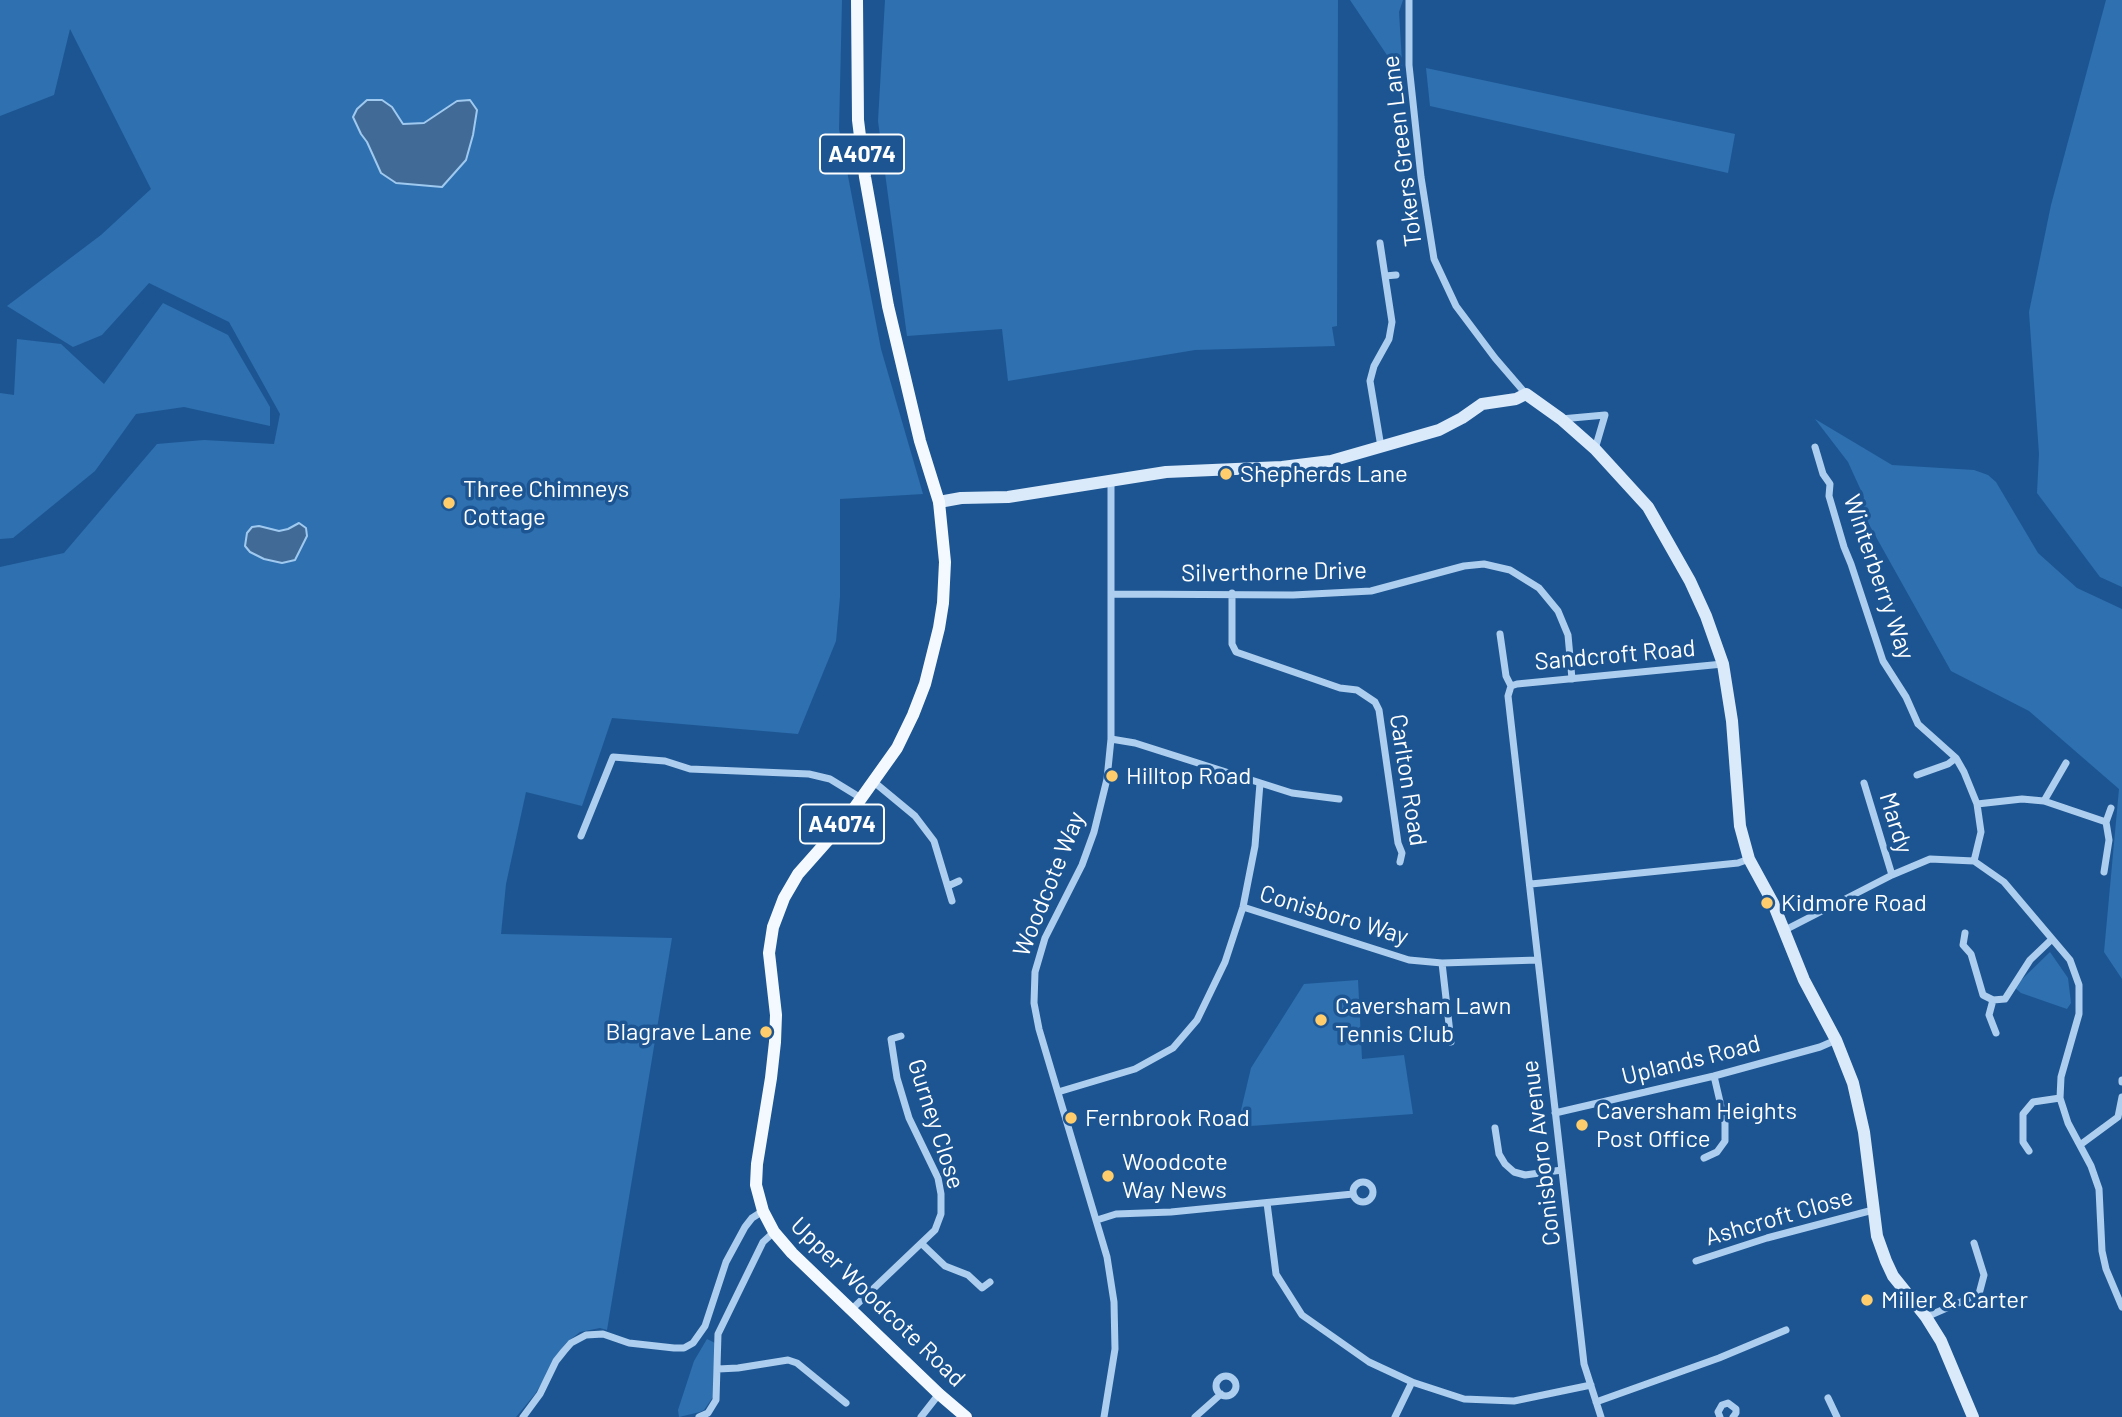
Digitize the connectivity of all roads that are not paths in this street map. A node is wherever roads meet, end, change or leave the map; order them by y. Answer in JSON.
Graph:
{"nodes":[{"id":1,"x":858,"y":0,"type":"edge"},
{"id":2,"x":1409,"y":0,"type":"edge"},
{"id":3,"x":1380,"y":243,"type":"dead end"},
{"id":4,"x":1396,"y":275,"type":"dead end"},
{"id":5,"x":1385,"y":276,"type":"junction"},
{"id":6,"x":1526,"y":394,"type":"junction"},
{"id":7,"x":1560,"y":419,"type":"junction"},
{"id":8,"x":1815,"y":447,"type":"dead end"},
{"id":9,"x":1381,"y":448,"type":"junction"},
{"id":10,"x":1595,"y":449,"type":"junction"},
{"id":11,"x":1111,"y":480,"type":"junction"},
{"id":12,"x":939,"y":502,"type":"junction"},
{"id":13,"x":1232,"y":593,"type":"junction"},
{"id":14,"x":1111,"y":594,"type":"junction"},
{"id":15,"x":1500,"y":634,"type":"dead end"},
{"id":16,"x":1723,"y":664,"type":"junction"},
{"id":17,"x":1572,"y":679,"type":"junction"},
{"id":18,"x":1511,"y":686,"type":"junction"},
{"id":19,"x":1111,"y":739,"type":"junction"},
{"id":20,"x":1956,"y":758,"type":"junction"},
{"id":21,"x":2066,"y":763,"type":"dead end"},
{"id":22,"x":1917,"y":775,"type":"dead end"},
{"id":23,"x":874,"y":782,"type":"junction"},
{"id":24,"x":1260,"y":783,"type":"junction"},
{"id":25,"x":1864,"y":783,"type":"dead end"},
{"id":26,"x":862,"y":798,"type":"junction"},
{"id":27,"x":1339,"y":799,"type":"dead end"},
{"id":28,"x":2044,"y":801,"type":"junction"},
{"id":29,"x":1978,"y":804,"type":"junction"},
{"id":30,"x":2111,"y":808,"type":"dead end"},
{"id":31,"x":2106,"y":822,"type":"junction"},
{"id":32,"x":581,"y":836,"type":"dead end"},
{"id":33,"x":1749,"y":859,"type":"junction"},
{"id":34,"x":1974,"y":861,"type":"junction"},
{"id":35,"x":1400,"y":862,"type":"dead end"},
{"id":36,"x":2104,"y":872,"type":"dead end"},
{"id":37,"x":1892,"y":875,"type":"junction"},
{"id":38,"x":959,"y":881,"type":"dead end"},
{"id":39,"x":1531,"y":884,"type":"junction"},
{"id":40,"x":948,"y":886,"type":"junction"},
{"id":41,"x":952,"y":901,"type":"dead end"},
{"id":42,"x":1242,"y":906,"type":"junction"},
{"id":43,"x":1785,"y":930,"type":"junction"},
{"id":44,"x":1965,"y":933,"type":"dead end"},
{"id":45,"x":2052,"y":939,"type":"junction"},
{"id":46,"x":1538,"y":960,"type":"junction"},
{"id":47,"x":1442,"y":963,"type":"junction"},
{"id":48,"x":1993,"y":1000,"type":"junction"},
{"id":49,"x":1996,"y":1033,"type":"dead end"},
{"id":50,"x":901,"y":1036,"type":"dead end"},
{"id":51,"x":881,"y":1038,"type":"dead end"},
{"id":52,"x":891,"y":1040,"type":"junction"},
{"id":53,"x":1836,"y":1040,"type":"junction"},
{"id":54,"x":1451,"y":1042,"type":"dead end"},
{"id":55,"x":1714,"y":1076,"type":"junction"},
{"id":56,"x":1058,"y":1092,"type":"junction"},
{"id":57,"x":2122,"y":1097,"type":"edge"},
{"id":58,"x":2060,"y":1098,"type":"junction"},
{"id":59,"x":1555,"y":1113,"type":"junction"},
{"id":60,"x":1495,"y":1128,"type":"dead end"},
{"id":61,"x":2080,"y":1145,"type":"junction"},
{"id":62,"x":2029,"y":1150,"type":"dead end"},
{"id":63,"x":1704,"y":1158,"type":"dead end"},
{"id":64,"x":1562,"y":1170,"type":"junction"},
{"id":65,"x":1353,"y":1194,"type":"dead end"},
{"id":66,"x":1267,"y":1203,"type":"junction"},
{"id":67,"x":1873,"y":1210,"type":"junction"},
{"id":68,"x":763,"y":1211,"type":"junction"},
{"id":69,"x":1097,"y":1220,"type":"junction"},
{"id":70,"x":774,"y":1233,"type":"junction"},
{"id":71,"x":1974,"y":1242,"type":"dead end"},
{"id":72,"x":922,"y":1244,"type":"junction"},
{"id":73,"x":1696,"y":1261,"type":"dead end"},
{"id":74,"x":990,"y":1282,"type":"dead end"},
{"id":75,"x":2122,"y":1307,"type":"edge"},
{"id":76,"x":852,"y":1309,"type":"junction"},
{"id":77,"x":1926,"y":1317,"type":"junction"},
{"id":78,"x":705,"y":1326,"type":"junction"},
{"id":79,"x":1786,"y":1330,"type":"dead end"},
{"id":80,"x":718,"y":1334,"type":"junction"},
{"id":81,"x":1718,"y":1358,"type":"junction"},
{"id":82,"x":1722,"y":1367,"type":"dead end"},
{"id":83,"x":718,"y":1369,"type":"junction"},
{"id":84,"x":1412,"y":1382,"type":"junction"},
{"id":85,"x":1591,"y":1385,"type":"junction"},
{"id":86,"x":834,"y":1393,"type":"junction"},
{"id":87,"x":939,"y":1394,"type":"junction"},
{"id":88,"x":1221,"y":1394,"type":"dead end"},
{"id":89,"x":1828,"y":1398,"type":"dead end"},
{"id":90,"x":828,"y":1400,"type":"dead end"},
{"id":91,"x":1596,"y":1402,"type":"junction"},
{"id":92,"x":1842,"y":1403,"type":"dead end"},
{"id":93,"x":846,"y":1404,"type":"dead end"},
{"id":94,"x":1832,"y":1407,"type":"junction"},
{"id":95,"x":523,"y":1417,"type":"edge"},
{"id":96,"x":699,"y":1417,"type":"edge"},
{"id":97,"x":921,"y":1417,"type":"edge"},
{"id":98,"x":966,"y":1417,"type":"edge"},
{"id":99,"x":1104,"y":1417,"type":"edge"},
{"id":100,"x":1195,"y":1417,"type":"edge"},
{"id":101,"x":1395,"y":1417,"type":"edge"},
{"id":102,"x":1601,"y":1417,"type":"edge"},
{"id":103,"x":1720,"y":1417,"type":"edge"},
{"id":104,"x":1733,"y":1417,"type":"edge"},
{"id":105,"x":1837,"y":1417,"type":"edge"},
{"id":106,"x":1973,"y":1417,"type":"edge"}],
"edges":[{"from":1,"to":12,"type":"main road","name":"Upper Woodcote Road","number":"A4074"},
{"from":2,"to":6,"type":"street","name":"Tokers Green Lane"},
{"from":3,"to":5,"type":"street"},
{"from":4,"to":5,"type":"street"},
{"from":5,"to":9,"type":"street"},
{"from":6,"to":7,"type":"street"},
{"from":6,"to":9,"type":"street"},
{"from":7,"to":10,"type":"street"},
{"from":7,"to":10,"type":"street"},
{"from":8,"to":20,"type":"street","name":"Winterberry Way"},
{"from":9,"to":11,"type":"street"},
{"from":10,"to":16,"type":"street"},
{"from":11,"to":12,"type":"street"},
{"from":11,"to":14,"type":"street","name":"Woodcote Way"},
{"from":12,"to":23,"type":"main road","name":"Upper Woodcote Road","number":"A4074"},
{"from":13,"to":14,"type":"street","name":"Silverthorne Drive"},
{"from":13,"to":17,"type":"street","name":"Silverthorne Drive"},
{"from":13,"to":35,"type":"street","name":"Carlton Road"},
{"from":14,"to":19,"type":"street","name":"Woodcote Way"},
{"from":15,"to":18,"type":"street","name":"Conisboro Avenue"},
{"from":16,"to":17,"type":"street","name":"Sandcroft Road"},
{"from":16,"to":33,"type":"street"},
{"from":17,"to":18,"type":"street","name":"Sandcroft Road"},
{"from":18,"to":39,"type":"street","name":"Conisboro Avenue"},
{"from":19,"to":24,"type":"street"},
{"from":19,"to":56,"type":"street","name":"Woodcote Way"},
{"from":20,"to":22,"type":"street"},
{"from":20,"to":29,"type":"street","name":"Winterberry Way"},
{"from":21,"to":28,"type":"street"},
{"from":23,"to":26,"type":"main road","name":"Upper Woodcote Road","number":"A4074"},
{"from":23,"to":40,"type":"street"},
{"from":24,"to":27,"type":"street"},
{"from":24,"to":42,"type":"street"},
{"from":25,"to":37,"type":"street","name":"Mardy"},
{"from":26,"to":32,"type":"street"},
{"from":26,"to":68,"type":"main road","name":"Upper Woodcote Road","number":"A4074"},
{"from":28,"to":29,"type":"street"},
{"from":28,"to":31,"type":"street"},
{"from":29,"to":34,"type":"street","name":"Winterberry Way"},
{"from":30,"to":31,"type":"street"},
{"from":31,"to":36,"type":"street"},
{"from":33,"to":39,"type":"street"},
{"from":33,"to":43,"type":"street"},
{"from":34,"to":37,"type":"street"},
{"from":34,"to":45,"type":"street"},
{"from":37,"to":43,"type":"street"},
{"from":38,"to":40,"type":"street"},
{"from":39,"to":46,"type":"street","name":"Conisboro Avenue"},
{"from":40,"to":41,"type":"street"},
{"from":42,"to":47,"type":"street","name":"Conisboro Way"},
{"from":42,"to":56,"type":"street"},
{"from":43,"to":53,"type":"street"},
{"from":44,"to":48,"type":"street"},
{"from":45,"to":48,"type":"street"},
{"from":45,"to":58,"type":"street"},
{"from":46,"to":47,"type":"street","name":"Conisboro Way"},
{"from":46,"to":59,"type":"street","name":"Conisboro Avenue"},
{"from":47,"to":54,"type":"street"},
{"from":48,"to":49,"type":"street"},
{"from":50,"to":52,"type":"street","name":"Gurney Close"},
{"from":51,"to":52,"type":"street","name":"Gurney Close"},
{"from":52,"to":72,"type":"street","name":"Gurney Close"},
{"from":53,"to":55,"type":"street","name":"Uplands Road"},
{"from":53,"to":67,"type":"street"},
{"from":55,"to":59,"type":"street","name":"Uplands Road"},
{"from":55,"to":63,"type":"street"},
{"from":56,"to":69,"type":"street","name":"Woodcote Way"},
{"from":57,"to":61,"type":"street"},
{"from":58,"to":61,"type":"street"},
{"from":58,"to":62,"type":"street"},
{"from":59,"to":64,"type":"street","name":"Conisboro Avenue"},
{"from":60,"to":64,"type":"street"},
{"from":61,"to":75,"type":"street"},
{"from":64,"to":85,"type":"street","name":"Conisboro Avenue"},
{"from":65,"to":66,"type":"street"},
{"from":66,"to":69,"type":"street"},
{"from":66,"to":84,"type":"street"},
{"from":67,"to":73,"type":"street","name":"Ashcroft Close"},
{"from":67,"to":77,"type":"street"},
{"from":68,"to":70,"type":"main road","name":"Upper Woodcote Road","number":"A4074"},
{"from":68,"to":78,"type":"street"},
{"from":69,"to":99,"type":"street","name":"Woodcote Way"},
{"from":70,"to":76,"type":"main road","name":"Upper Woodcote Road","number":"A4074"},
{"from":70,"to":80,"type":"street"},
{"from":71,"to":77,"type":"street"},
{"from":72,"to":74,"type":"street"},
{"from":72,"to":76,"type":"street","name":"Gurney Close"},
{"from":76,"to":87,"type":"main road","name":"Upper Woodcote Road","number":"A4074"},
{"from":77,"to":106,"type":"street"},
{"from":78,"to":80,"type":"street"},
{"from":78,"to":95,"type":"street"},
{"from":79,"to":81,"type":"street"},
{"from":80,"to":83,"type":"street"},
{"from":81,"to":82,"type":"street"},
{"from":81,"to":91,"type":"street"},
{"from":83,"to":86,"type":"street"},
{"from":83,"to":96,"type":"street"},
{"from":84,"to":85,"type":"street"},
{"from":84,"to":101,"type":"street"},
{"from":85,"to":91,"type":"street","name":"Conisboro Avenue"},
{"from":86,"to":90,"type":"street"},
{"from":86,"to":93,"type":"street"},
{"from":87,"to":97,"type":"street"},
{"from":87,"to":98,"type":"main road","name":"Upper Woodcote Road","number":"A4074"},
{"from":88,"to":100,"type":"street"},
{"from":89,"to":94,"type":"street"},
{"from":91,"to":102,"type":"street","name":"Conisboro Avenue"},
{"from":92,"to":94,"type":"street"},
{"from":94,"to":105,"type":"street"},
{"from":103,"to":104,"type":"street"}]}
